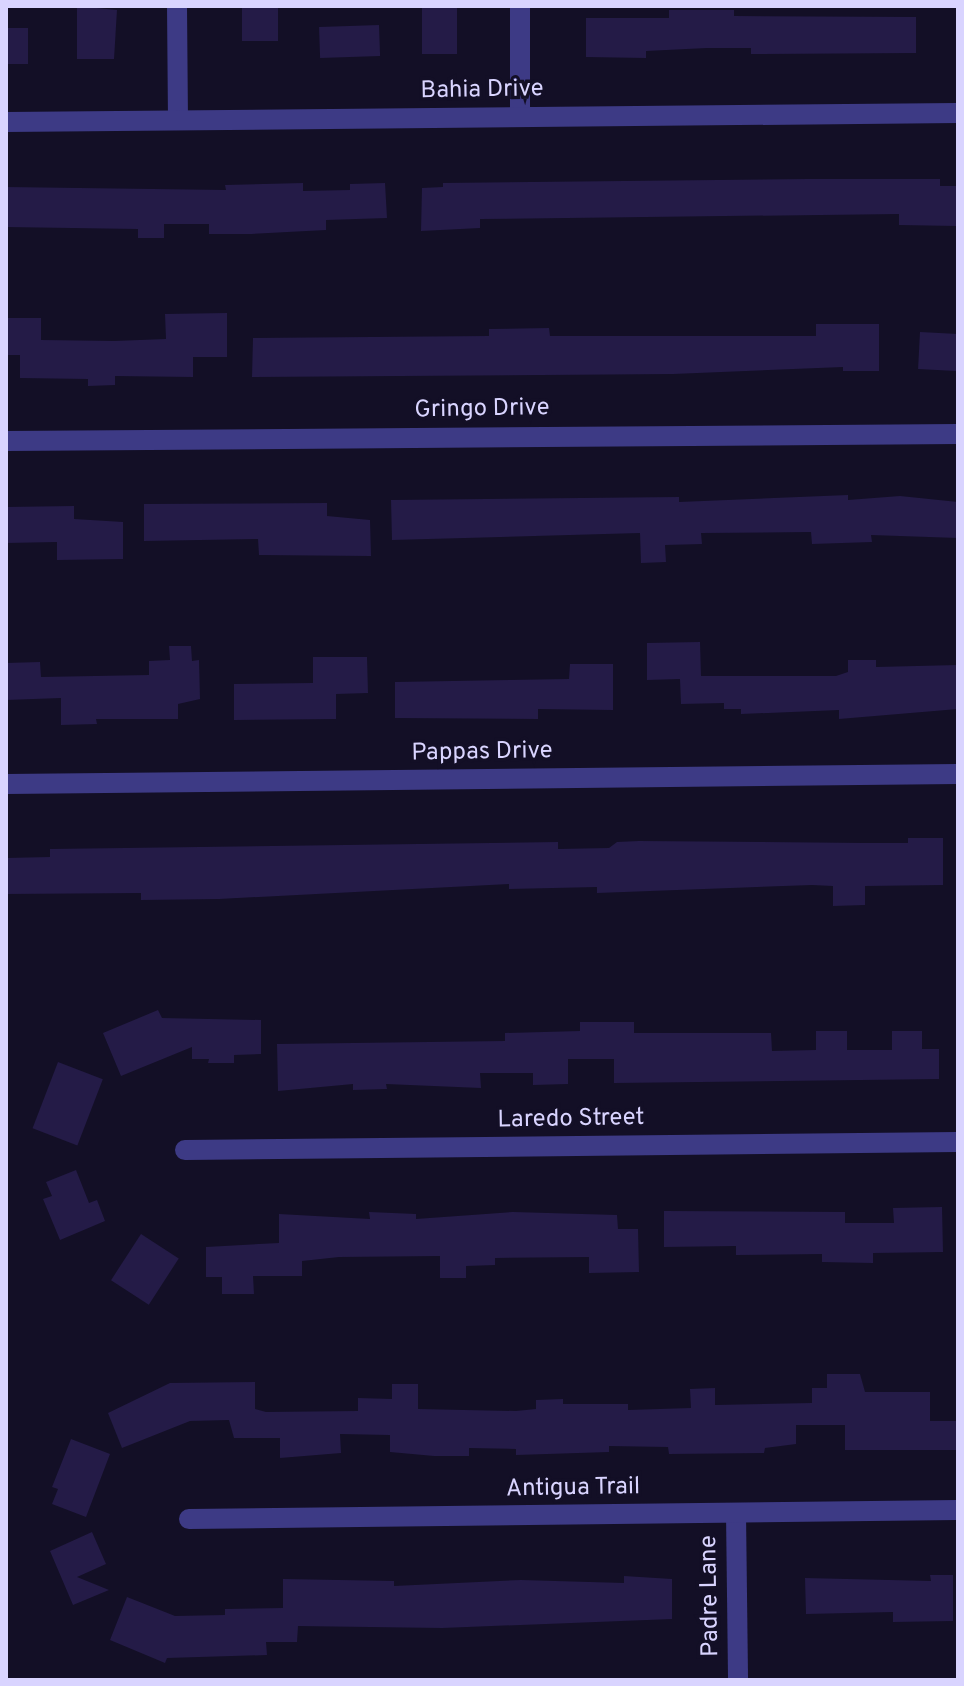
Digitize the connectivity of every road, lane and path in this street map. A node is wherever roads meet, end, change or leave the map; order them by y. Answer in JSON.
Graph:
{"nodes":[{"id":1,"x":177,"y":6,"type":"edge"},
{"id":2,"x":520,"y":6,"type":"edge"},
{"id":3,"x":958,"y":113,"type":"edge"},
{"id":4,"x":520,"y":117,"type":"junction"},
{"id":5,"x":178,"y":120,"type":"junction"},
{"id":6,"x":6,"y":122,"type":"edge"},
{"id":7,"x":958,"y":434,"type":"edge"},
{"id":8,"x":6,"y":441,"type":"edge"},
{"id":9,"x":958,"y":774,"type":"edge"},
{"id":10,"x":6,"y":784,"type":"edge"},
{"id":11,"x":958,"y":1142,"type":"edge"},
{"id":12,"x":185,"y":1150,"type":"dead end"},
{"id":13,"x":958,"y":1510,"type":"edge"},
{"id":14,"x":736,"y":1513,"type":"junction"},
{"id":15,"x":189,"y":1519,"type":"dead end"},
{"id":16,"x":738,"y":1680,"type":"edge"}],
"edges":[{"from":1,"to":5,"type":"street"},
{"from":2,"to":4,"type":"street"},
{"from":3,"to":4,"type":"street","name":"Bahia Drive"},
{"from":4,"to":5,"type":"street","name":"Bahia Drive"},
{"from":5,"to":6,"type":"street","name":"Bahia Drive"},
{"from":7,"to":8,"type":"street","name":"Gringo Drive"},
{"from":9,"to":10,"type":"street","name":"Pappas Drive"},
{"from":11,"to":12,"type":"street","name":"Laredo Street"},
{"from":13,"to":14,"type":"street","name":"Antigua Trail"},
{"from":14,"to":15,"type":"street","name":"Antigua Trail"},
{"from":14,"to":16,"type":"street","name":"Padre Lane"}]}
